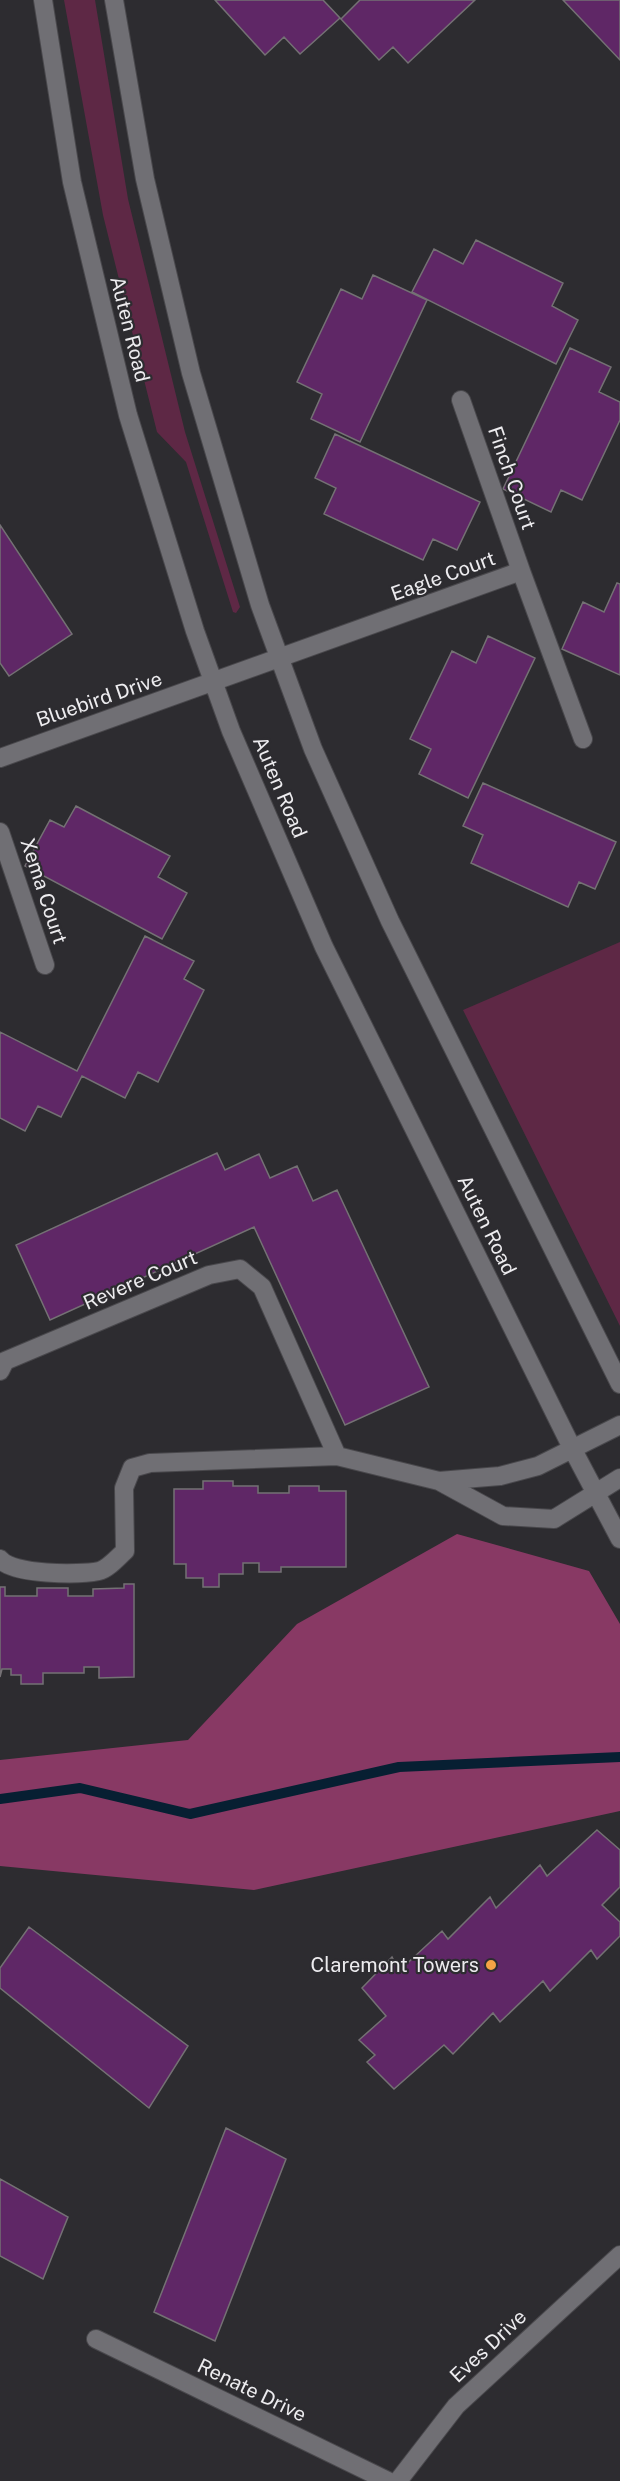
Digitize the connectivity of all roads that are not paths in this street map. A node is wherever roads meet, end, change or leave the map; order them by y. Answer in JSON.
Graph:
{"nodes":[{"id":1,"x":43,"y":0,"type":"edge"},
{"id":2,"x":114,"y":0,"type":"edge"},
{"id":3,"x":461,"y":400,"type":"dead end"},
{"id":4,"x":521,"y":571,"type":"junction"},
{"id":5,"x":280,"y":659,"type":"junction"},
{"id":6,"x":213,"y":682,"type":"junction"},
{"id":7,"x":583,"y":739,"type":"dead end"},
{"id":8,"x":0,"y":758,"type":"edge"},
{"id":9,"x":0,"y":831,"type":"edge"},
{"id":10,"x":45,"y":965,"type":"dead end"},
{"id":11,"x":0,"y":1371,"type":"edge"},
{"id":12,"x":620,"y":1384,"type":"edge"},
{"id":13,"x":620,"y":1425,"type":"edge"},
{"id":14,"x":573,"y":1450,"type":"junction"},
{"id":15,"x":337,"y":1456,"type":"junction"},
{"id":16,"x":620,"y":1478,"type":"edge"},
{"id":17,"x":440,"y":1481,"type":"junction"},
{"id":18,"x":596,"y":1493,"type":"junction"},
{"id":19,"x":620,"y":1539,"type":"edge"},
{"id":20,"x":0,"y":1559,"type":"edge"},
{"id":21,"x":620,"y":2255,"type":"edge"},
{"id":22,"x":96,"y":2339,"type":"dead end"},
{"id":23,"x":388,"y":2481,"type":"edge"},
{"id":24,"x":398,"y":2481,"type":"edge"}],
"edges":[{"from":1,"to":6,"type":"street","name":"Auten Road"},
{"from":2,"to":5,"type":"street"},
{"from":3,"to":4,"type":"street","name":"Finch Court"},
{"from":4,"to":5,"type":"street","name":"Eagle Court"},
{"from":4,"to":7,"type":"street","name":"Eagle Court"},
{"from":5,"to":6,"type":"street","name":"Eagle Court"},
{"from":5,"to":12,"type":"street"},
{"from":6,"to":8,"type":"street","name":"Bluebird Drive"},
{"from":6,"to":14,"type":"street","name":"Auten Road"},
{"from":9,"to":10,"type":"street","name":"Xema Court"},
{"from":11,"to":15,"type":"street","name":"Revere Court"},
{"from":13,"to":14,"type":"street"},
{"from":14,"to":17,"type":"street"},
{"from":14,"to":18,"type":"street","name":"Auten Road"},
{"from":15,"to":17,"type":"street"},
{"from":15,"to":20,"type":"street"},
{"from":16,"to":18,"type":"street"},
{"from":17,"to":18,"type":"street"},
{"from":18,"to":19,"type":"street","name":"Auten Road"},
{"from":21,"to":24,"type":"street","name":"Eves Drive"},
{"from":22,"to":23,"type":"street","name":"Renate Drive"}]}
